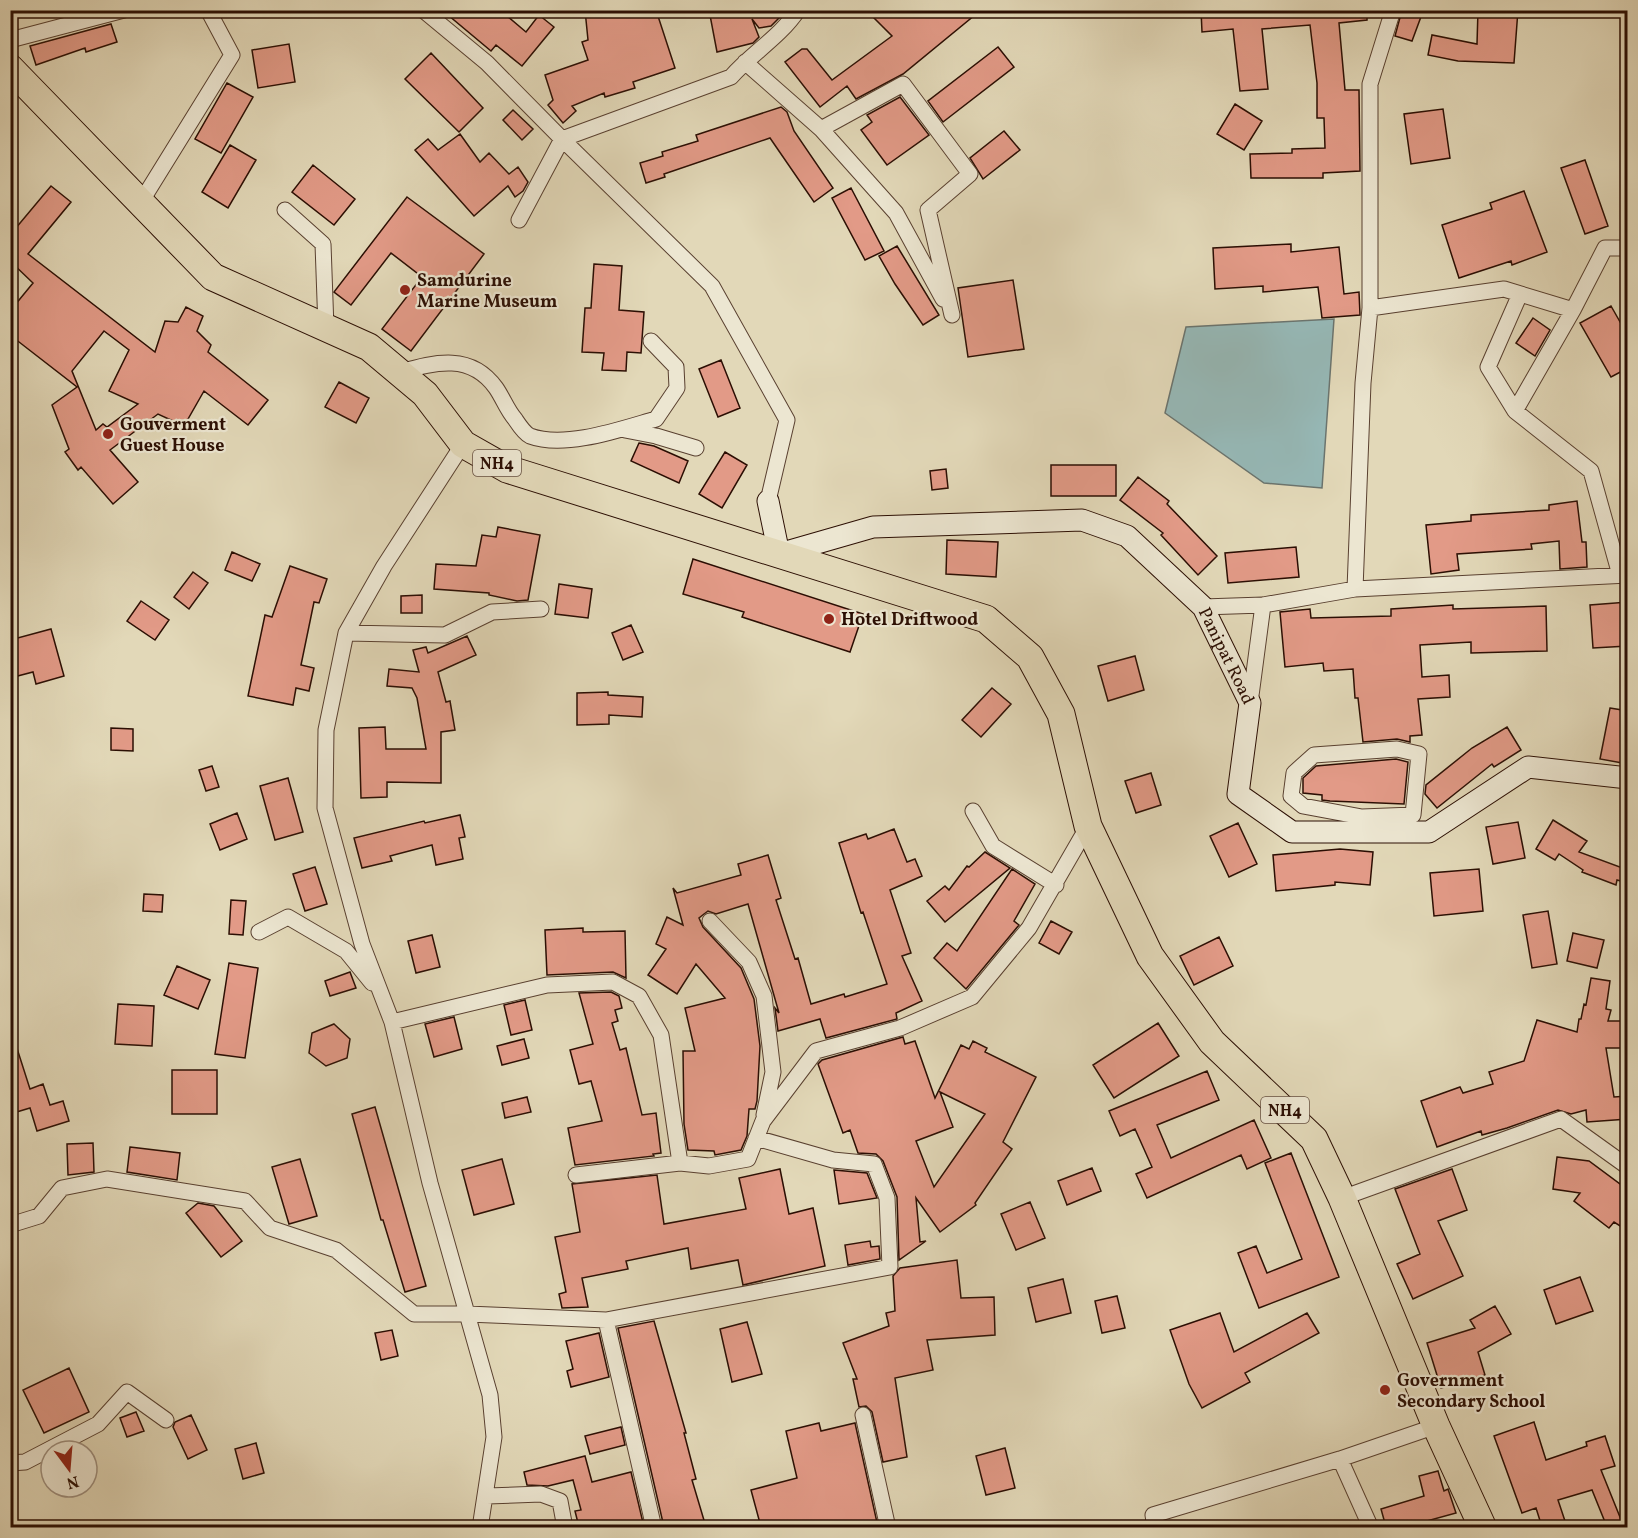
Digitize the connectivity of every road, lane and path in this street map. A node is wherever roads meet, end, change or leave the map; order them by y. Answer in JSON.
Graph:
{"nodes":[{"id":1,"x":124,"y":10,"type":"edge"},
{"id":2,"x":208,"y":10,"type":"edge"},
{"id":3,"x":423,"y":10,"type":"edge"},
{"id":4,"x":798,"y":10,"type":"edge"},
{"id":5,"x":1393,"y":10,"type":"edge"},
{"id":6,"x":10,"y":40,"type":"edge"},
{"id":7,"x":745,"y":62,"type":"junction"},
{"id":8,"x":10,"y":68,"type":"edge"},
{"id":9,"x":821,"y":129,"type":"junction"},
{"id":10,"x":561,"y":139,"type":"junction"},
{"id":11,"x":141,"y":202,"type":"junction"},
{"id":12,"x":285,"y":210,"type":"dead end"},
{"id":13,"x":519,"y":220,"type":"dead end"},
{"id":14,"x":1628,"y":248,"type":"edge"},
{"id":15,"x":1520,"y":294,"type":"junction"},
{"id":16,"x":1370,"y":308,"type":"junction"},
{"id":17,"x":1573,"y":309,"type":"junction"},
{"id":18,"x":326,"y":328,"type":"junction"},
{"id":19,"x":651,"y":341,"type":"dead end"},
{"id":20,"x":400,"y":372,"type":"junction"},
{"id":21,"x":1515,"y":411,"type":"junction"},
{"id":22,"x":619,"y":429,"type":"junction"},
{"id":23,"x":463,"y":444,"type":"junction"},
{"id":24,"x":696,"y":448,"type":"dead end"},
{"id":25,"x":768,"y":501,"type":"joint"},
{"id":26,"x":779,"y":554,"type":"junction"},
{"id":27,"x":1624,"y":574,"type":"edge"},
{"id":28,"x":1355,"y":590,"type":"junction"},
{"id":29,"x":1263,"y":605,"type":"junction"},
{"id":30,"x":1203,"y":607,"type":"junction"},
{"id":31,"x":541,"y":609,"type":"dead end"},
{"id":32,"x":346,"y":633,"type":"junction"},
{"id":33,"x":1250,"y":703,"type":"junction"},
{"id":34,"x":1628,"y":778,"type":"edge"},
{"id":35,"x":972,"y":811,"type":"dead end"},
{"id":36,"x":1362,"y":825,"type":"junction"},
{"id":37,"x":1088,"y":826,"type":"junction"},
{"id":38,"x":1056,"y":885,"type":"junction"},
{"id":39,"x":710,"y":921,"type":"dead end"},
{"id":40,"x":259,"y":932,"type":"dead end"},
{"id":41,"x":383,"y":997,"type":"junction"},
{"id":42,"x":392,"y":1022,"type":"junction"},
{"id":43,"x":763,"y":1121,"type":"junction"},
{"id":44,"x":756,"y":1138,"type":"junction"},
{"id":45,"x":680,"y":1162,"type":"junction"},
{"id":46,"x":1628,"y":1167,"type":"edge"},
{"id":47,"x":576,"y":1175,"type":"dead end"},
{"id":48,"x":1342,"y":1198,"type":"junction"},
{"id":49,"x":10,"y":1225,"type":"edge"},
{"id":50,"x":467,"y":1314,"type":"junction"},
{"id":51,"x":606,"y":1320,"type":"junction"},
{"id":52,"x":863,"y":1415,"type":"dead end"},
{"id":53,"x":166,"y":1420,"type":"dead end"},
{"id":54,"x":1436,"y":1426,"type":"junction"},
{"id":55,"x":1340,"y":1459,"type":"junction"},
{"id":56,"x":10,"y":1463,"type":"edge"},
{"id":57,"x":487,"y":1496,"type":"junction"},
{"id":58,"x":480,"y":1527,"type":"edge"},
{"id":59,"x":565,"y":1527,"type":"edge"},
{"id":60,"x":654,"y":1527,"type":"edge"},
{"id":61,"x":888,"y":1527,"type":"edge"},
{"id":62,"x":1155,"y":1527,"type":"edge"},
{"id":63,"x":1371,"y":1527,"type":"edge"},
{"id":64,"x":1483,"y":1527,"type":"edge"}],
"edges":[{"from":1,"to":6,"type":"street"},
{"from":2,"to":11,"type":"street"},
{"from":3,"to":10,"type":"street"},
{"from":4,"to":7,"type":"street"},
{"from":5,"to":16,"type":"street"},
{"from":7,"to":9,"type":"street"},
{"from":7,"to":10,"type":"street"},
{"from":8,"to":11,"type":"highway","number":"NH4"},
{"from":9,"to":9,"type":"street"},
{"from":10,"to":13,"type":"street"},
{"from":10,"to":25,"type":"street"},
{"from":11,"to":18,"type":"highway","number":"NH4"},
{"from":12,"to":18,"type":"street"},
{"from":14,"to":17,"type":"street"},
{"from":15,"to":16,"type":"street"},
{"from":15,"to":17,"type":"street"},
{"from":15,"to":21,"type":"street"},
{"from":16,"to":28,"type":"street"},
{"from":17,"to":21,"type":"street"},
{"from":18,"to":20,"type":"highway","number":"NH4"},
{"from":19,"to":22,"type":"street"},
{"from":20,"to":22,"type":"street"},
{"from":20,"to":23,"type":"highway","number":"NH4"},
{"from":21,"to":27,"type":"street"},
{"from":22,"to":24,"type":"street"},
{"from":23,"to":26,"type":"highway","number":"NH4"},
{"from":23,"to":32,"type":"street"},
{"from":25,"to":26,"type":"street"},
{"from":26,"to":30,"type":"street","name":"Panipat Road"},
{"from":26,"to":37,"type":"highway","number":"NH4"},
{"from":27,"to":28,"type":"street"},
{"from":28,"to":29,"type":"street"},
{"from":29,"to":30,"type":"street"},
{"from":29,"to":33,"type":"street"},
{"from":30,"to":33,"type":"street","name":"Panipat Road"},
{"from":31,"to":32,"type":"street"},
{"from":32,"to":41,"type":"street"},
{"from":33,"to":36,"type":"street","name":"Panipat Road"},
{"from":34,"to":36,"type":"street","name":"Panipat Road"},
{"from":35,"to":38,"type":"street"},
{"from":36,"to":36,"type":"street"},
{"from":37,"to":38,"type":"street"},
{"from":37,"to":48,"type":"highway","number":"NH4"},
{"from":38,"to":43,"type":"street"},
{"from":39,"to":43,"type":"street"},
{"from":40,"to":41,"type":"street"},
{"from":41,"to":42,"type":"street"},
{"from":42,"to":45,"type":"street"},
{"from":42,"to":50,"type":"street"},
{"from":43,"to":44,"type":"street"},
{"from":44,"to":45,"type":"street"},
{"from":44,"to":51,"type":"street"},
{"from":45,"to":47,"type":"street"},
{"from":46,"to":48,"type":"street"},
{"from":48,"to":54,"type":"highway","number":"NH4"},
{"from":49,"to":50,"type":"street"},
{"from":50,"to":51,"type":"street"},
{"from":50,"to":57,"type":"street"},
{"from":51,"to":60,"type":"street"},
{"from":52,"to":61,"type":"street"},
{"from":53,"to":56,"type":"street"},
{"from":54,"to":55,"type":"street"},
{"from":54,"to":64,"type":"highway","number":"NH4"},
{"from":55,"to":62,"type":"street"},
{"from":55,"to":63,"type":"street"},
{"from":57,"to":58,"type":"street"},
{"from":57,"to":59,"type":"street"}]}
